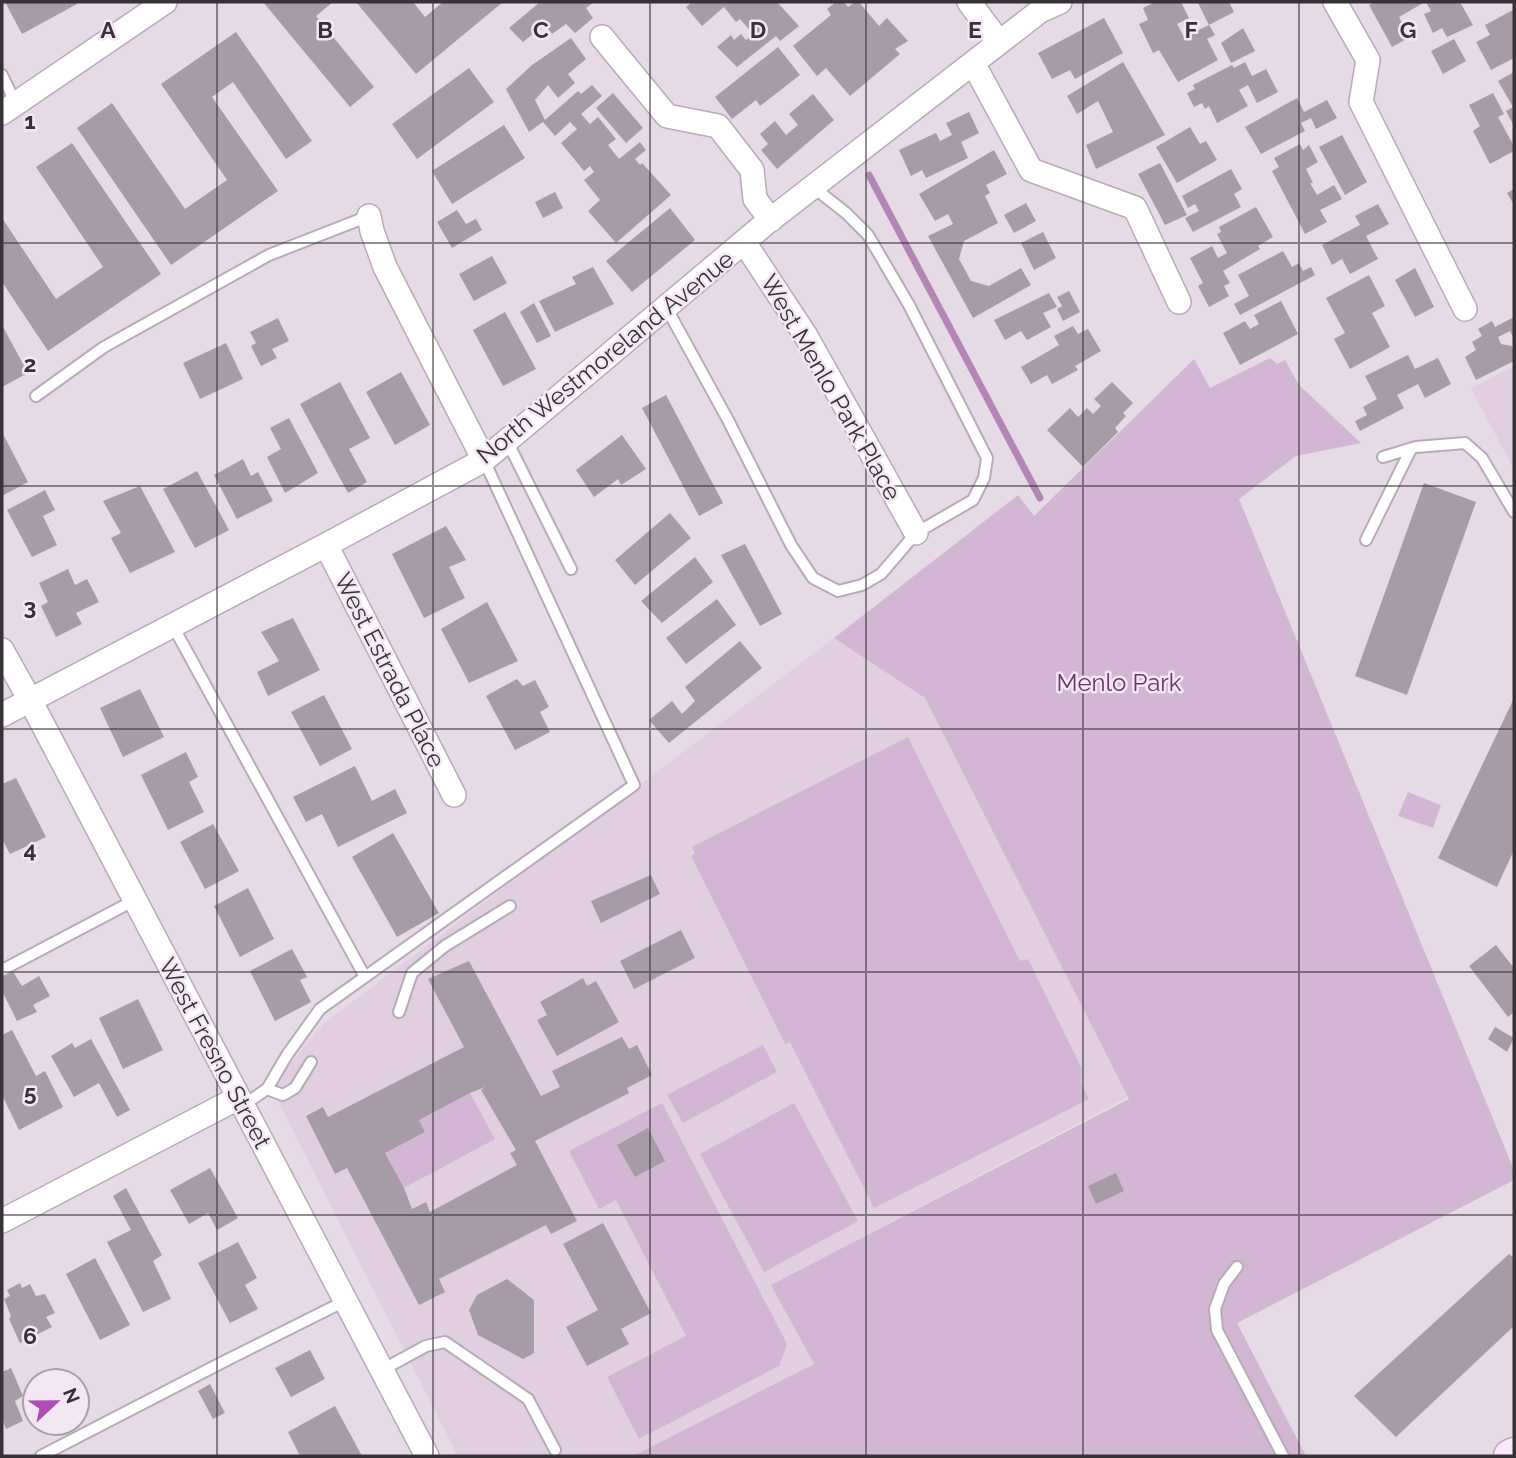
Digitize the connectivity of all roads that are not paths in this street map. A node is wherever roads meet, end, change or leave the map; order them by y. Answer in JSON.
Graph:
{"nodes":[{"id":1,"x":165,"y":2,"type":"edge"},
{"id":2,"x":969,"y":2,"type":"edge"},
{"id":3,"x":1060,"y":2,"type":"edge"},
{"id":4,"x":1335,"y":2,"type":"edge"},
{"id":5,"x":602,"y":37,"type":"dead end"},
{"id":6,"x":999,"y":43,"type":"junction"},
{"id":7,"x":973,"y":63,"type":"junction"},
{"id":8,"x":2,"y":75,"type":"edge"},
{"id":9,"x":9,"y":108,"type":"edge"},
{"id":10,"x":813,"y":187,"type":"junction"},
{"id":11,"x":369,"y":216,"type":"joint"},
{"id":12,"x":771,"y":220,"type":"junction"},
{"id":13,"x":744,"y":242,"type":"junction"},
{"id":14,"x":1179,"y":302,"type":"dead end"},
{"id":15,"x":666,"y":307,"type":"junction"},
{"id":16,"x":1465,"y":309,"type":"dead end"},
{"id":17,"x":36,"y":396,"type":"dead end"},
{"id":18,"x":507,"y":441,"type":"junction"},
{"id":19,"x":1411,"y":449,"type":"junction"},
{"id":20,"x":1383,"y":457,"type":"dead end"},
{"id":21,"x":484,"y":460,"type":"junction"},
{"id":22,"x":1514,"y":512,"type":"edge"},
{"id":23,"x":916,"y":533,"type":"junction"},
{"id":24,"x":1366,"y":540,"type":"dead end"},
{"id":25,"x":326,"y":545,"type":"junction"},
{"id":26,"x":571,"y":569,"type":"dead end"},
{"id":27,"x":173,"y":626,"type":"junction"},
{"id":28,"x":2,"y":650,"type":"edge"},
{"id":29,"x":30,"y":700,"type":"junction"},
{"id":30,"x":2,"y":715,"type":"edge"},
{"id":31,"x":454,"y":795,"type":"dead end"},
{"id":32,"x":135,"y":900,"type":"junction"},
{"id":33,"x":510,"y":906,"type":"dead end"},
{"id":34,"x":2,"y":970,"type":"edge"},
{"id":35,"x":365,"y":977,"type":"junction"},
{"id":36,"x":399,"y":1012,"type":"dead end"},
{"id":37,"x":311,"y":1062,"type":"dead end"},
{"id":38,"x":267,"y":1089,"type":"junction"},
{"id":39,"x":240,"y":1102,"type":"junction"},
{"id":40,"x":2,"y":1221,"type":"edge"},
{"id":41,"x":1237,"y":1267,"type":"dead end"},
{"id":42,"x":345,"y":1301,"type":"junction"},
{"id":43,"x":382,"y":1370,"type":"junction"},
{"id":44,"x":555,"y":1450,"type":"dead end"},
{"id":45,"x":41,"y":1456,"type":"edge"},
{"id":46,"x":427,"y":1456,"type":"edge"},
{"id":47,"x":1283,"y":1456,"type":"edge"}],
"edges":[{"from":1,"to":9,"type":"street"},
{"from":2,"to":6,"type":"street"},
{"from":3,"to":6,"type":"street","name":"North Westmoreland Avenue"},
{"from":4,"to":16,"type":"street"},
{"from":5,"to":12,"type":"street"},
{"from":6,"to":7,"type":"street","name":"North Westmoreland Avenue"},
{"from":7,"to":10,"type":"street","name":"North Westmoreland Avenue"},
{"from":7,"to":14,"type":"street"},
{"from":8,"to":9,"type":"lane"},
{"from":10,"to":12,"type":"street","name":"North Westmoreland Avenue"},
{"from":10,"to":23,"type":"lane"},
{"from":11,"to":17,"type":"lane"},
{"from":11,"to":21,"type":"street"},
{"from":12,"to":13,"type":"street","name":"North Westmoreland Avenue"},
{"from":13,"to":15,"type":"street","name":"North Westmoreland Avenue"},
{"from":13,"to":23,"type":"street","name":"West Menlo Park Place"},
{"from":15,"to":18,"type":"street","name":"North Westmoreland Avenue"},
{"from":15,"to":23,"type":"lane"},
{"from":18,"to":21,"type":"street","name":"North Westmoreland Avenue"},
{"from":18,"to":26,"type":"lane"},
{"from":19,"to":20,"type":"lane"},
{"from":19,"to":22,"type":"lane"},
{"from":19,"to":24,"type":"lane"},
{"from":21,"to":25,"type":"street","name":"North Westmoreland Avenue"},
{"from":21,"to":35,"type":"lane"},
{"from":25,"to":27,"type":"street","name":"North Westmoreland Avenue"},
{"from":25,"to":31,"type":"street","name":"West Estrada Place"},
{"from":27,"to":29,"type":"street","name":"North Westmoreland Avenue"},
{"from":27,"to":35,"type":"lane"},
{"from":28,"to":29,"type":"street","name":"West Fresno Street"},
{"from":29,"to":30,"type":"street","name":"North Westmoreland Avenue"},
{"from":29,"to":32,"type":"street","name":"West Fresno Street"},
{"from":32,"to":34,"type":"lane"},
{"from":32,"to":39,"type":"street","name":"West Fresno Street"},
{"from":33,"to":36,"type":"lane"},
{"from":35,"to":38,"type":"lane"},
{"from":37,"to":38,"type":"lane"},
{"from":38,"to":39,"type":"lane"},
{"from":39,"to":40,"type":"street"},
{"from":39,"to":42,"type":"street","name":"West Fresno Street"},
{"from":41,"to":47,"type":"lane"},
{"from":42,"to":43,"type":"street","name":"West Fresno Street"},
{"from":42,"to":45,"type":"lane"},
{"from":43,"to":44,"type":"lane"},
{"from":43,"to":46,"type":"street","name":"West Fresno Street"}]}
